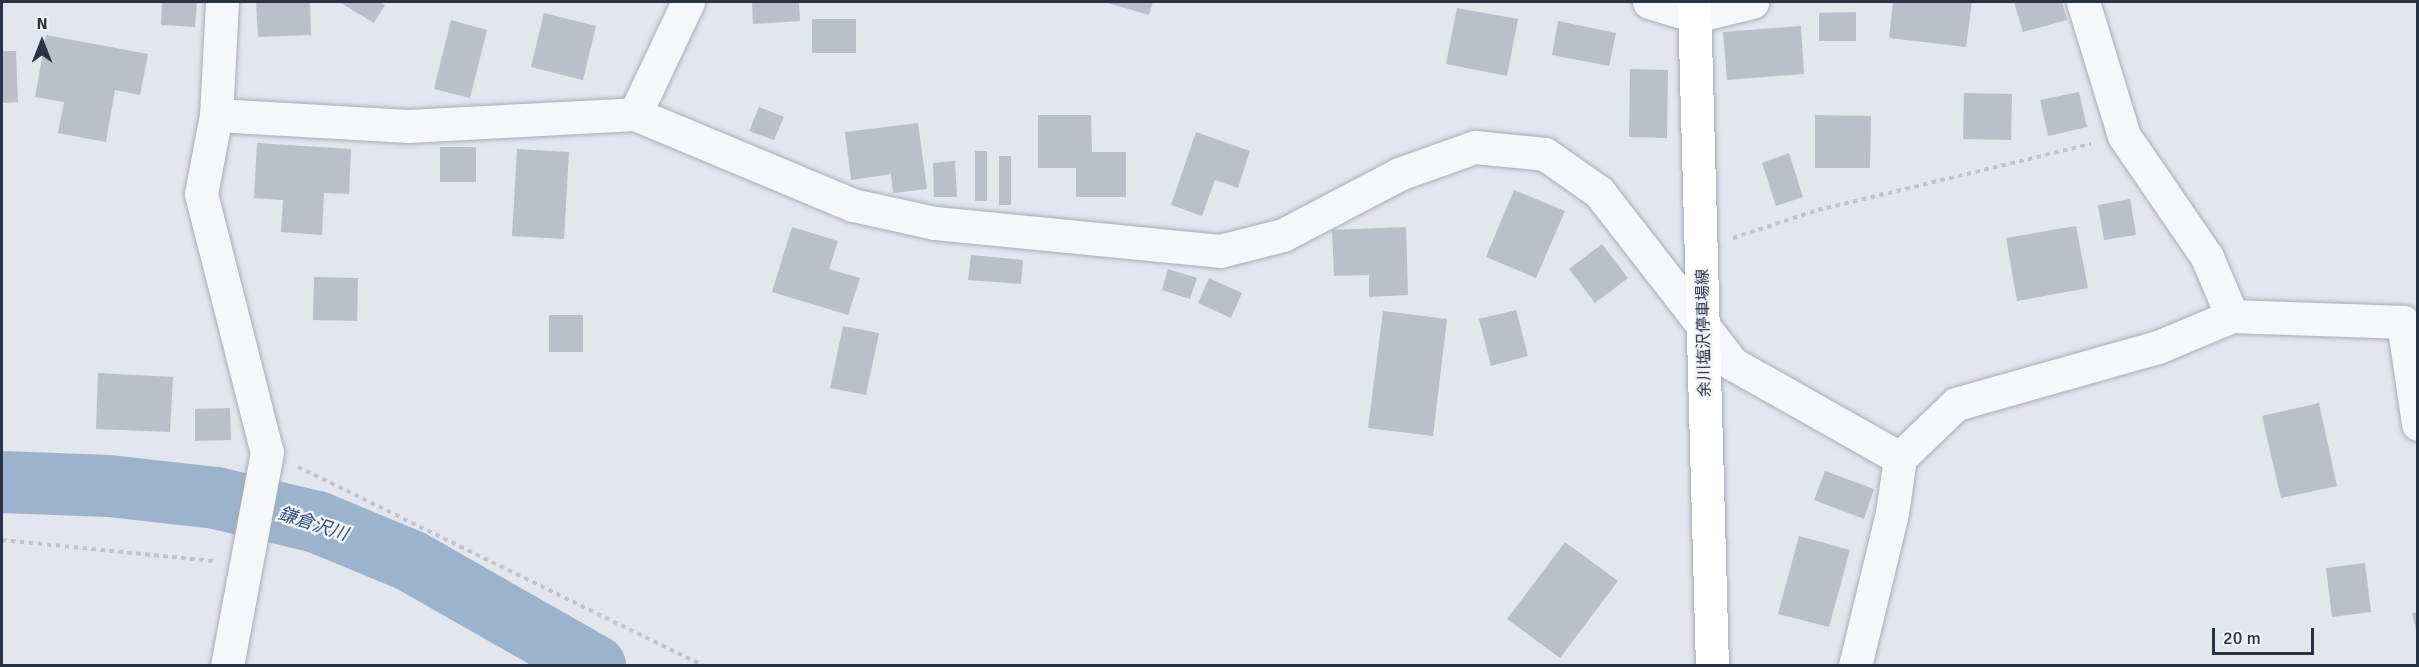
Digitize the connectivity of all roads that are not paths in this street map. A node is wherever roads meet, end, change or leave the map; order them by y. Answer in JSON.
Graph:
{"nodes":[{"id":1,"x":222,"y":2,"type":"edge"},
{"id":2,"x":688,"y":2,"type":"edge"},
{"id":3,"x":1649,"y":2,"type":"edge"},
{"id":4,"x":1752,"y":2,"type":"edge"},
{"id":5,"x":2083,"y":2,"type":"edge"},
{"id":6,"x":1694,"y":9,"type":"edge"},
{"id":7,"x":634,"y":114,"type":"junction"},
{"id":8,"x":216,"y":115,"type":"junction"},
{"id":9,"x":2232,"y":316,"type":"junction"},
{"id":10,"x":1705,"y":324,"type":"junction"},
{"id":11,"x":2418,"y":424,"type":"edge"},
{"id":12,"x":1899,"y":458,"type":"junction"},
{"id":13,"x":227,"y":666,"type":"edge"},
{"id":14,"x":1712,"y":666,"type":"edge"},
{"id":15,"x":1855,"y":666,"type":"edge"}],
"edges":[{"from":1,"to":8,"type":"street"},
{"from":2,"to":7,"type":"street"},
{"from":3,"to":6,"type":"street"},
{"from":4,"to":6,"type":"street"},
{"from":5,"to":9,"type":"street"},
{"from":6,"to":10,"type":"main road","name":"余川塩沢停車場線"},
{"from":7,"to":8,"type":"street"},
{"from":7,"to":10,"type":"street"},
{"from":8,"to":13,"type":"street"},
{"from":9,"to":11,"type":"street"},
{"from":9,"to":12,"type":"street"},
{"from":10,"to":12,"type":"street"},
{"from":10,"to":14,"type":"main road","name":"余川塩沢停車場線"},
{"from":12,"to":15,"type":"street"}]}
